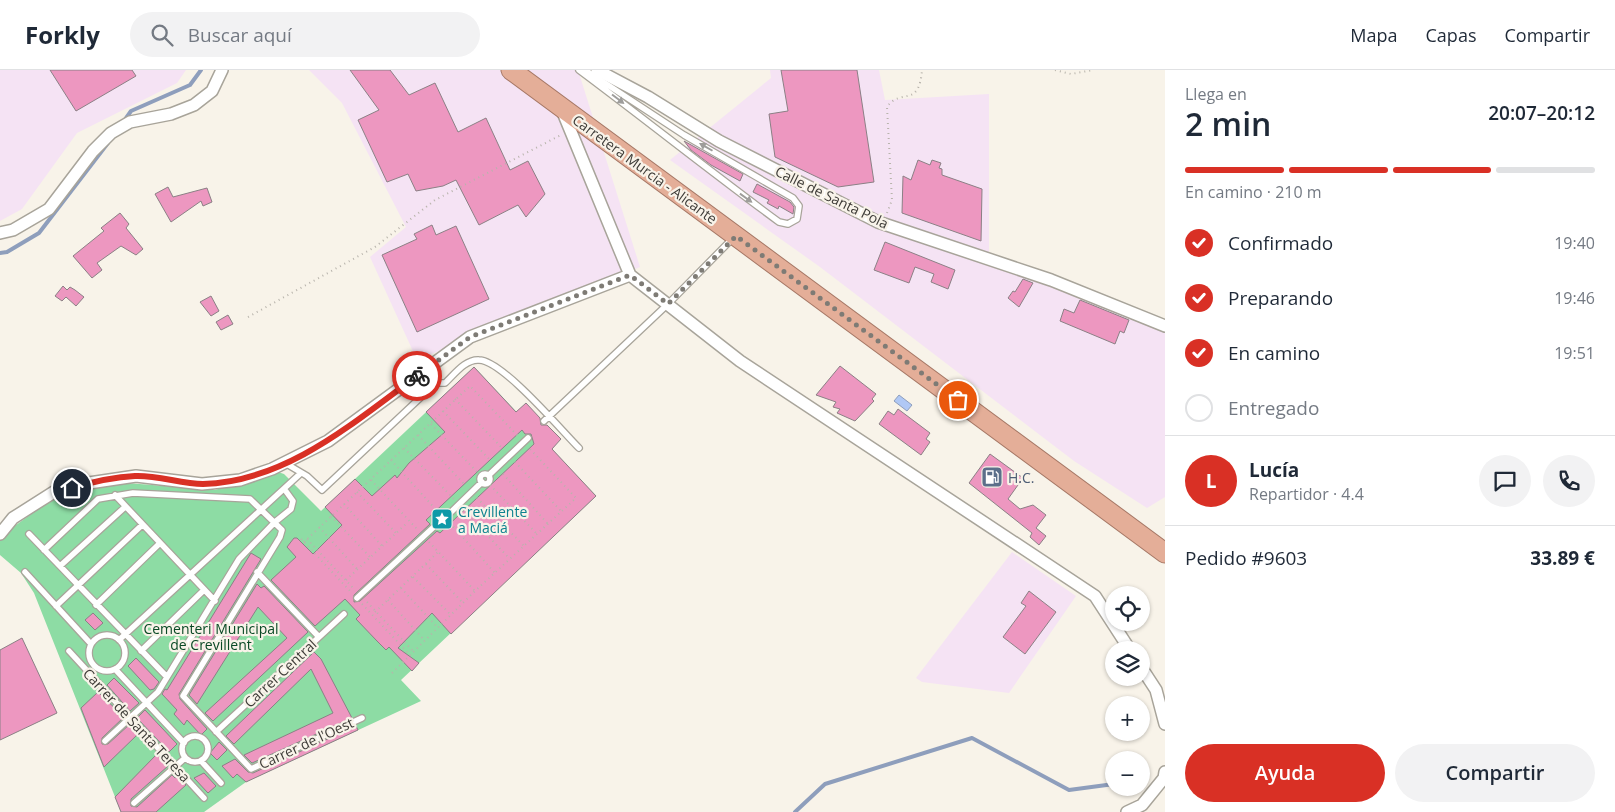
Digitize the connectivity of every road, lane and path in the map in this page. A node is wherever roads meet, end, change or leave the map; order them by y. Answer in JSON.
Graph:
{"nodes":[{"id":1,"x":222,"y":70,"type":"edge"},
{"id":2,"x":512,"y":70,"type":"edge"},
{"id":3,"x":579,"y":70,"type":"edge"},
{"id":4,"x":586,"y":70,"type":"edge"},
{"id":5,"x":597,"y":70,"type":"edge"},
{"id":6,"x":922,"y":70,"type":"edge"},
{"id":7,"x":1055,"y":70,"type":"edge"},
{"id":8,"x":1093,"y":70,"type":"edge"},
{"id":9,"x":561,"y":106,"type":"junction"},
{"id":10,"x":570,"y":131,"type":"junction"},
{"id":11,"x":878,"y":222,"type":"junction"},
{"id":12,"x":0,"y":233,"type":"edge"},
{"id":13,"x":736,"y":236,"type":"junction"},
{"id":14,"x":630,"y":275,"type":"junction"},
{"id":15,"x":668,"y":304,"type":"junction"},
{"id":16,"x":248,"y":316,"type":"dead end"},
{"id":17,"x":1165,"y":326,"type":"edge"},
{"id":18,"x":470,"y":386,"type":"dead end"},
{"id":19,"x":546,"y":419,"type":"junction"},
{"id":20,"x":430,"y":423,"type":"junction"},
{"id":21,"x":528,"y":438,"type":"dead end"},
{"id":22,"x":579,"y":448,"type":"dead end"},
{"id":23,"x":391,"y":460,"type":"junction"},
{"id":24,"x":285,"y":463,"type":"junction"},
{"id":25,"x":301,"y":473,"type":"junction"},
{"id":26,"x":484,"y":481,"type":"junction"},
{"id":27,"x":285,"y":490,"type":"junction"},
{"id":28,"x":357,"y":492,"type":"junction"},
{"id":29,"x":115,"y":495,"type":"junction"},
{"id":30,"x":576,"y":498,"type":"dead end"},
{"id":31,"x":344,"y":504,"type":"junction"},
{"id":32,"x":125,"y":507,"type":"junction"},
{"id":33,"x":262,"y":509,"type":"junction"},
{"id":34,"x":439,"y":513,"type":"junction"},
{"id":35,"x":331,"y":516,"type":"junction"},
{"id":36,"x":448,"y":518,"type":"junction"},
{"id":37,"x":409,"y":521,"type":"dead end"},
{"id":38,"x":275,"y":522,"type":"junction"},
{"id":39,"x":437,"y":524,"type":"junction"},
{"id":40,"x":142,"y":525,"type":"junction"},
{"id":41,"x":319,"y":527,"type":"junction"},
{"id":42,"x":396,"y":533,"type":"junction"},
{"id":43,"x":0,"y":534,"type":"edge"},
{"id":44,"x":29,"y":534,"type":"dead end"},
{"id":45,"x":537,"y":534,"type":"junction"},
{"id":46,"x":304,"y":542,"type":"dead end"},
{"id":47,"x":159,"y":544,"type":"junction"},
{"id":48,"x":382,"y":546,"type":"junction"},
{"id":49,"x":44,"y":550,"type":"junction"},
{"id":50,"x":438,"y":552,"type":"dead end"},
{"id":51,"x":1165,"y":553,"type":"edge"},
{"id":52,"x":370,"y":557,"type":"junction"},
{"id":53,"x":426,"y":564,"type":"junction"},
{"id":54,"x":60,"y":566,"type":"junction"},
{"id":55,"x":357,"y":569,"type":"junction"},
{"id":56,"x":25,"y":572,"type":"dead end"},
{"id":57,"x":257,"y":572,"type":"junction"},
{"id":58,"x":495,"y":573,"type":"junction"},
{"id":59,"x":190,"y":576,"type":"junction"},
{"id":60,"x":413,"y":576,"type":"junction"},
{"id":61,"x":346,"y":580,"type":"dead end"},
{"id":62,"x":78,"y":586,"type":"junction"},
{"id":63,"x":401,"y":588,"type":"junction"},
{"id":64,"x":204,"y":590,"type":"junction"},
{"id":65,"x":357,"y":598,"type":"dead end"},
{"id":66,"x":388,"y":600,"type":"junction"},
{"id":67,"x":215,"y":601,"type":"junction"},
{"id":68,"x":463,"y":603,"type":"junction"},
{"id":69,"x":96,"y":605,"type":"junction"},
{"id":70,"x":56,"y":606,"type":"junction"},
{"id":71,"x":376,"y":612,"type":"dead end"},
{"id":72,"x":344,"y":614,"type":"dead end"},
{"id":73,"x":451,"y":615,"type":"junction"},
{"id":74,"x":438,"y":628,"type":"junction"},
{"id":75,"x":125,"y":635,"type":"junction"},
{"id":76,"x":319,"y":637,"type":"junction"},
{"id":77,"x":119,"y":640,"type":"junction"},
{"id":78,"x":425,"y":641,"type":"junction"},
{"id":79,"x":1124,"y":641,"type":"edge"},
{"id":80,"x":91,"y":644,"type":"junction"},
{"id":81,"x":69,"y":651,"type":"dead end"},
{"id":82,"x":141,"y":651,"type":"junction"},
{"id":83,"x":96,"y":668,"type":"junction"},
{"id":84,"x":116,"y":669,"type":"junction"},
{"id":85,"x":90,"y":674,"type":"junction"},
{"id":86,"x":392,"y":674,"type":"dead end"},
{"id":87,"x":167,"y":677,"type":"junction"},
{"id":88,"x":1150,"y":681,"type":"edge"},
{"id":89,"x":146,"y":702,"type":"junction"},
{"id":90,"x":130,"y":718,"type":"junction"},
{"id":91,"x":362,"y":718,"type":"dead end"},
{"id":92,"x":1165,"y":724,"type":"edge"},
{"id":93,"x":216,"y":732,"type":"junction"},
{"id":94,"x":105,"y":741,"type":"dead end"},
{"id":95,"x":184,"y":743,"type":"junction"},
{"id":96,"x":185,"y":758,"type":"junction"},
{"id":97,"x":201,"y":761,"type":"junction"},
{"id":98,"x":175,"y":767,"type":"junction"},
{"id":99,"x":1165,"y":772,"type":"edge"},
{"id":100,"x":221,"y":783,"type":"dead end"},
{"id":101,"x":204,"y":798,"type":"dead end"},
{"id":102,"x":134,"y":803,"type":"dead end"},
{"id":103,"x":1127,"y":812,"type":"edge"}],
"edges":[{"from":1,"to":12,"type":"street"},
{"from":2,"to":9,"type":"highway","name":"Carretera Murcia - Alicante"},
{"from":3,"to":4,"type":"lane","one_way":true},
{"from":5,"to":11,"type":"street","name":"Calle de Santa Pola"},
{"from":6,"to":11,"type":"path"},
{"from":7,"to":8,"type":"path"},
{"from":9,"to":10,"type":"street"},
{"from":9,"to":13,"type":"highway","name":"Carretera Murcia - Alicante"},
{"from":10,"to":14,"type":"street"},
{"from":10,"to":16,"type":"path"},
{"from":11,"to":17,"type":"street","name":"Calle de Santa Pola"},
{"from":13,"to":15,"type":"lane"},
{"from":13,"to":51,"type":"highway","name":"Carretera Murcia - Alicante"},
{"from":14,"to":15,"type":"street"},
{"from":14,"to":24,"type":"street"},
{"from":15,"to":19,"type":"lane"},
{"from":15,"to":79,"type":"street"},
{"from":18,"to":20,"type":"path"},
{"from":19,"to":22,"type":"lane"},
{"from":19,"to":25,"type":"lane"},
{"from":20,"to":23,"type":"path"},
{"from":20,"to":26,"type":"path"},
{"from":21,"to":26,"type":"lane"},
{"from":23,"to":28,"type":"path"},
{"from":23,"to":34,"type":"path"},
{"from":24,"to":25,"type":"lane"},
{"from":24,"to":43,"type":"street"},
{"from":25,"to":27,"type":"lane"},
{"from":26,"to":36,"type":"lane"},
{"from":26,"to":45,"type":"path"},
{"from":27,"to":33,"type":"lane"},
{"from":27,"to":38,"type":"lane"},
{"from":28,"to":31,"type":"path"},
{"from":28,"to":42,"type":"path"},
{"from":29,"to":32,"type":"lane"},
{"from":29,"to":33,"type":"lane"},
{"from":29,"to":49,"type":"lane"},
{"from":30,"to":45,"type":"path"},
{"from":31,"to":35,"type":"path"},
{"from":31,"to":48,"type":"path"},
{"from":32,"to":40,"type":"lane"},
{"from":32,"to":54,"type":"lane"},
{"from":33,"to":38,"type":"lane"},
{"from":33,"to":59,"type":"lane"},
{"from":34,"to":36,"type":"lane"},
{"from":34,"to":39,"type":"lane"},
{"from":35,"to":41,"type":"path"},
{"from":35,"to":52,"type":"path"},
{"from":36,"to":39,"type":"lane"},
{"from":36,"to":58,"type":"path"},
{"from":37,"to":42,"type":"path"},
{"from":38,"to":57,"type":"lane"},
{"from":38,"to":67,"type":"lane"},
{"from":39,"to":65,"type":"lane"},
{"from":40,"to":47,"type":"lane"},
{"from":40,"to":62,"type":"lane"},
{"from":41,"to":46,"type":"path"},
{"from":41,"to":55,"type":"path"},
{"from":42,"to":48,"type":"path"},
{"from":44,"to":49,"type":"lane"},
{"from":45,"to":58,"type":"path"},
{"from":47,"to":59,"type":"lane"},
{"from":47,"to":69,"type":"lane"},
{"from":48,"to":52,"type":"path"},
{"from":49,"to":54,"type":"lane"},
{"from":50,"to":53,"type":"path"},
{"from":52,"to":55,"type":"path"},
{"from":53,"to":60,"type":"path"},
{"from":53,"to":68,"type":"path"},
{"from":54,"to":62,"type":"lane"},
{"from":55,"to":61,"type":"path"},
{"from":56,"to":70,"type":"lane"},
{"from":57,"to":76,"type":"lane"},
{"from":57,"to":93,"type":"lane"},
{"from":58,"to":68,"type":"path"},
{"from":59,"to":64,"type":"lane"},
{"from":59,"to":75,"type":"lane"},
{"from":60,"to":63,"type":"path"},
{"from":60,"to":73,"type":"path"},
{"from":62,"to":69,"type":"lane"},
{"from":62,"to":70,"type":"lane"},
{"from":63,"to":66,"type":"path"},
{"from":63,"to":74,"type":"path"},
{"from":64,"to":67,"type":"lane"},
{"from":64,"to":82,"type":"lane"},
{"from":66,"to":71,"type":"path"},
{"from":66,"to":78,"type":"path"},
{"from":67,"to":87,"type":"lane"},
{"from":68,"to":73,"type":"path"},
{"from":69,"to":75,"type":"lane"},
{"from":70,"to":80,"type":"lane"},
{"from":72,"to":76,"type":"lane","name":"Carrer Central"},
{"from":73,"to":74,"type":"path"},
{"from":74,"to":78,"type":"path"},
{"from":75,"to":77,"type":"lane"},
{"from":75,"to":82,"type":"lane"},
{"from":76,"to":93,"type":"lane","name":"Carrer Central"},
{"from":77,"to":80,"type":"lane"},
{"from":77,"to":84,"type":"lane"},
{"from":78,"to":86,"type":"path"},
{"from":80,"to":83,"type":"lane"},
{"from":81,"to":85,"type":"lane","name":"Carrer de Santa Teresa"},
{"from":82,"to":87,"type":"lane"},
{"from":83,"to":84,"type":"lane"},
{"from":83,"to":85,"type":"lane"},
{"from":84,"to":89,"type":"lane"},
{"from":85,"to":90,"type":"lane","name":"Carrer de Santa Teresa"},
{"from":87,"to":89,"type":"lane"},
{"from":88,"to":92,"type":"street"},
{"from":89,"to":90,"type":"lane"},
{"from":89,"to":95,"type":"lane"},
{"from":90,"to":94,"type":"lane"},
{"from":90,"to":98,"type":"lane","name":"Carrer de Santa Teresa"},
{"from":91,"to":93,"type":"lane","name":"Carrer de l'Oest"},
{"from":95,"to":96,"type":"lane"},
{"from":95,"to":97,"type":"lane"},
{"from":96,"to":97,"type":"lane"},
{"from":96,"to":98,"type":"lane"},
{"from":97,"to":100,"type":"lane"},
{"from":98,"to":101,"type":"lane","name":"Carrer de Santa Teresa"},
{"from":98,"to":102,"type":"lane"},
{"from":99,"to":103,"type":"street"}]}
